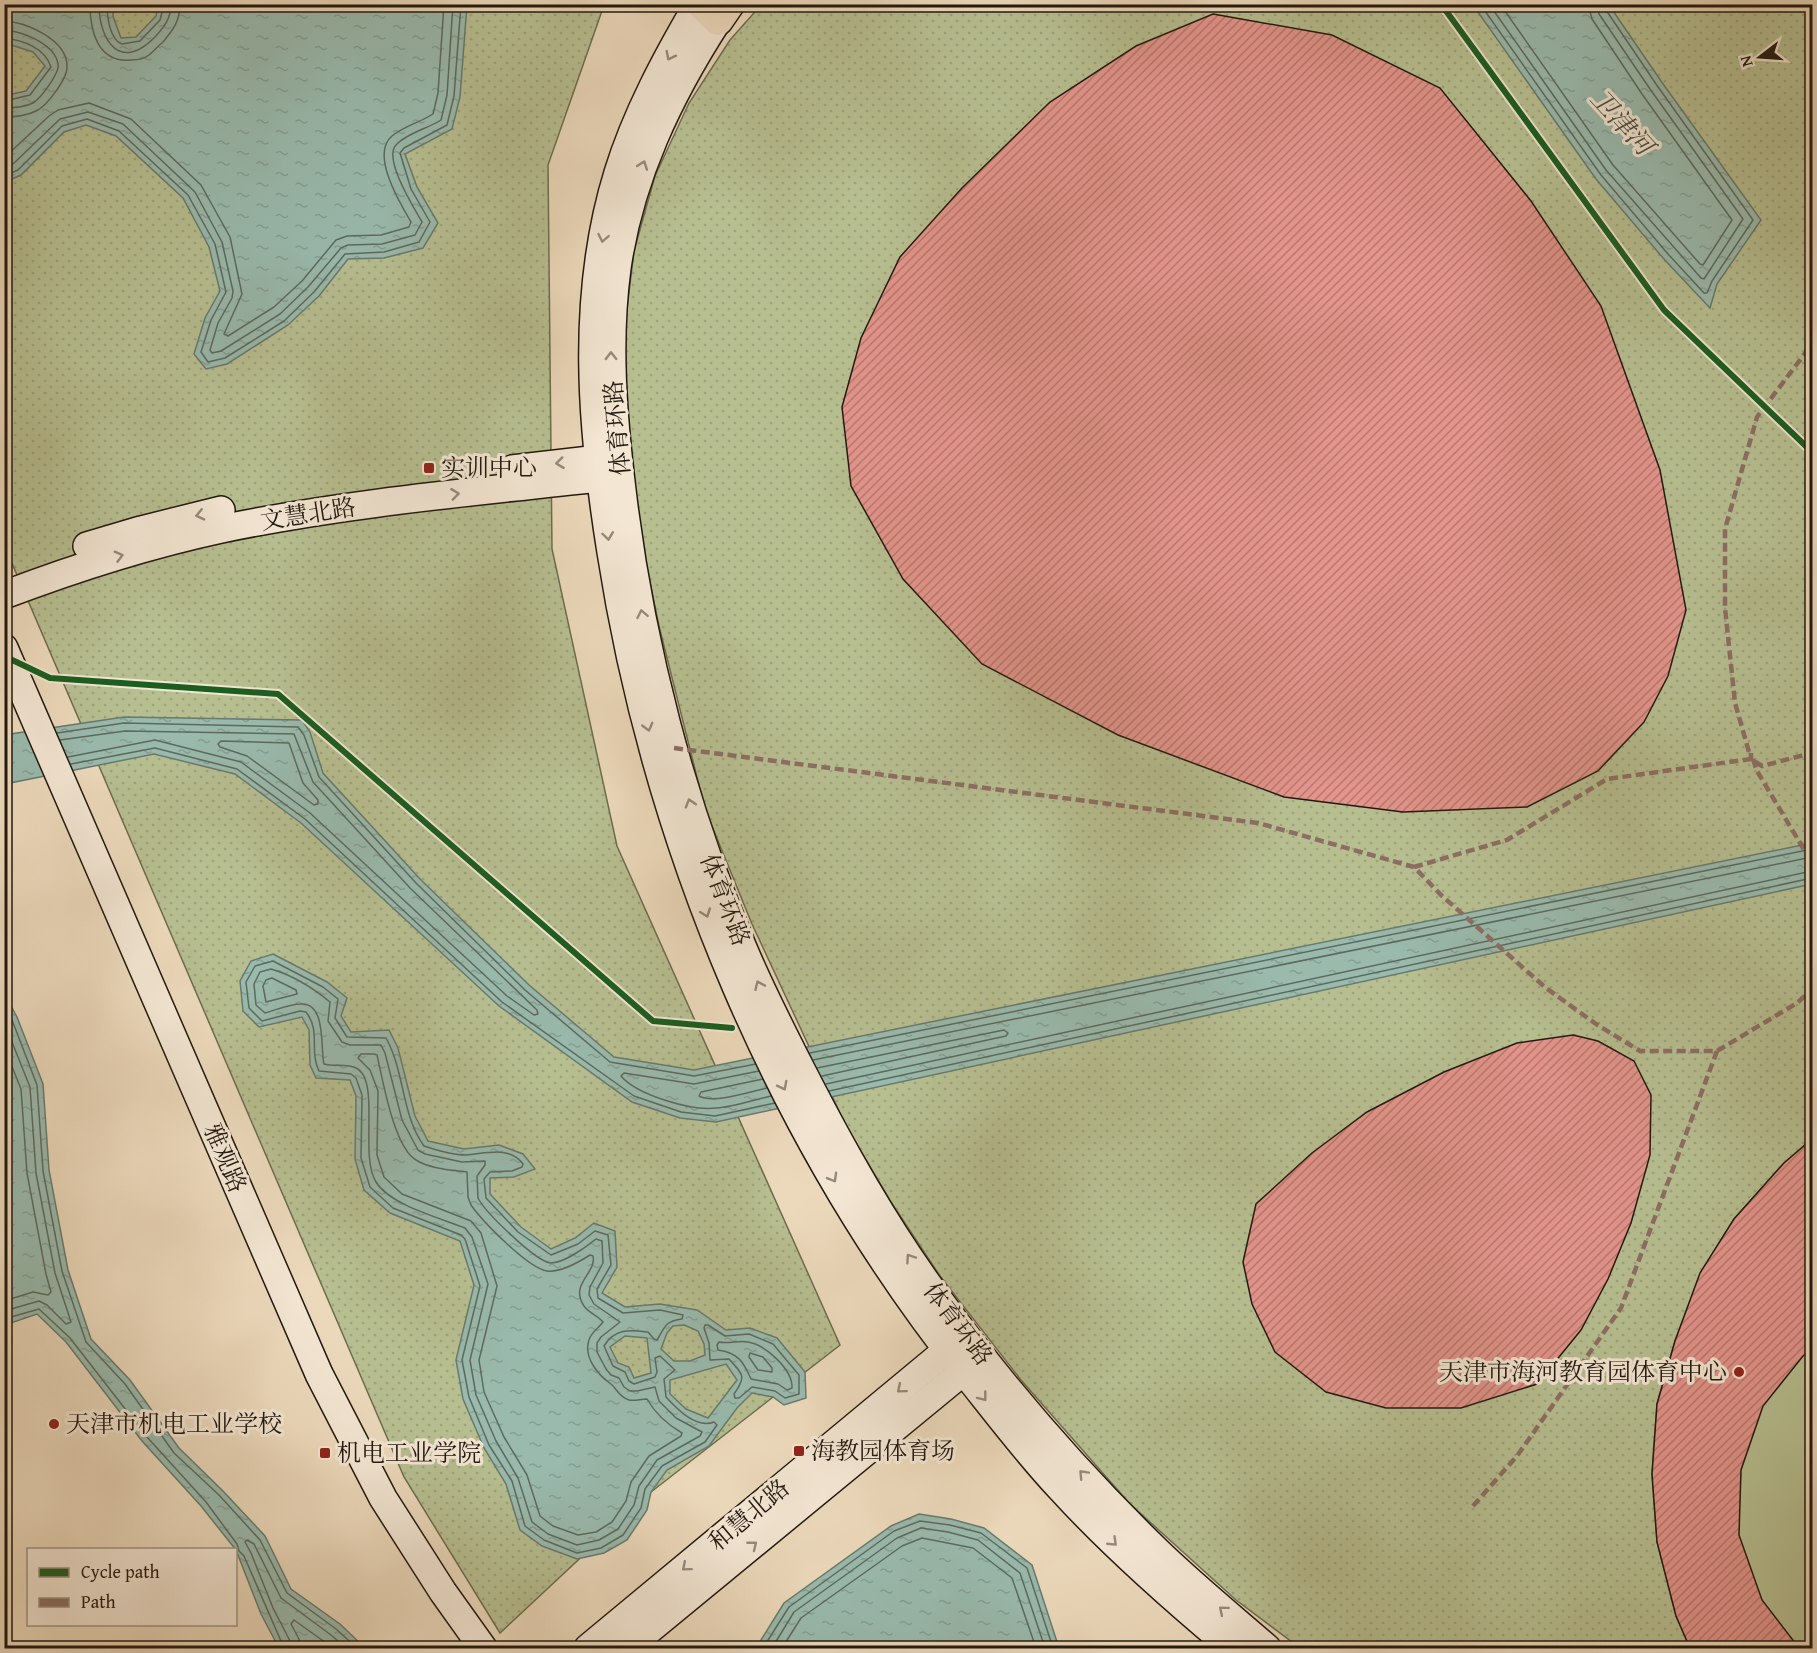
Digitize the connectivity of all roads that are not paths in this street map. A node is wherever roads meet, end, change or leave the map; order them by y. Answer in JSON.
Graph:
{"nodes":[{"id":1,"x":712,"y":8,"type":"edge"},
{"id":2,"x":609,"y":467,"type":"junction"},
{"id":3,"x":4,"y":577,"type":"edge"},
{"id":4,"x":4,"y":596,"type":"edge"},
{"id":5,"x":4,"y":648,"type":"edge"},
{"id":6,"x":11,"y":688,"type":"edge"},
{"id":7,"x":66,"y":808,"type":"junction"},
{"id":8,"x":964,"y":1354,"type":"junction"},
{"id":9,"x":465,"y":1648,"type":"edge"},
{"id":10,"x":483,"y":1648,"type":"edge"},
{"id":11,"x":588,"y":1648,"type":"edge"},
{"id":12,"x":627,"y":1648,"type":"edge"},
{"id":13,"x":1232,"y":1648,"type":"edge"},
{"id":14,"x":1267,"y":1648,"type":"edge"}],
"edges":[{"from":1,"to":2,"type":"main road","name":"体育环路"},
{"from":2,"to":3,"type":"main road","name":"文慧北路","one_way":true},
{"from":4,"to":2,"type":"main road","name":"文慧北路","one_way":true},
{"from":2,"to":8,"type":"main road","name":"体育环路"},
{"from":5,"to":6,"type":"main road","name":"雅观路"},
{"from":6,"to":7,"type":"main road","name":"雅观路"},
{"from":7,"to":9,"type":"main road","name":"雅观路"},
{"from":7,"to":10,"type":"main road","name":"雅观路"},
{"from":8,"to":11,"type":"main road","name":"和慧北路","one_way":true},
{"from":12,"to":8,"type":"main road","name":"和慧北路","one_way":true},
{"from":8,"to":13,"type":"main road","name":"体育环路","one_way":true},
{"from":14,"to":8,"type":"main road","name":"体育环路","one_way":true}]}
